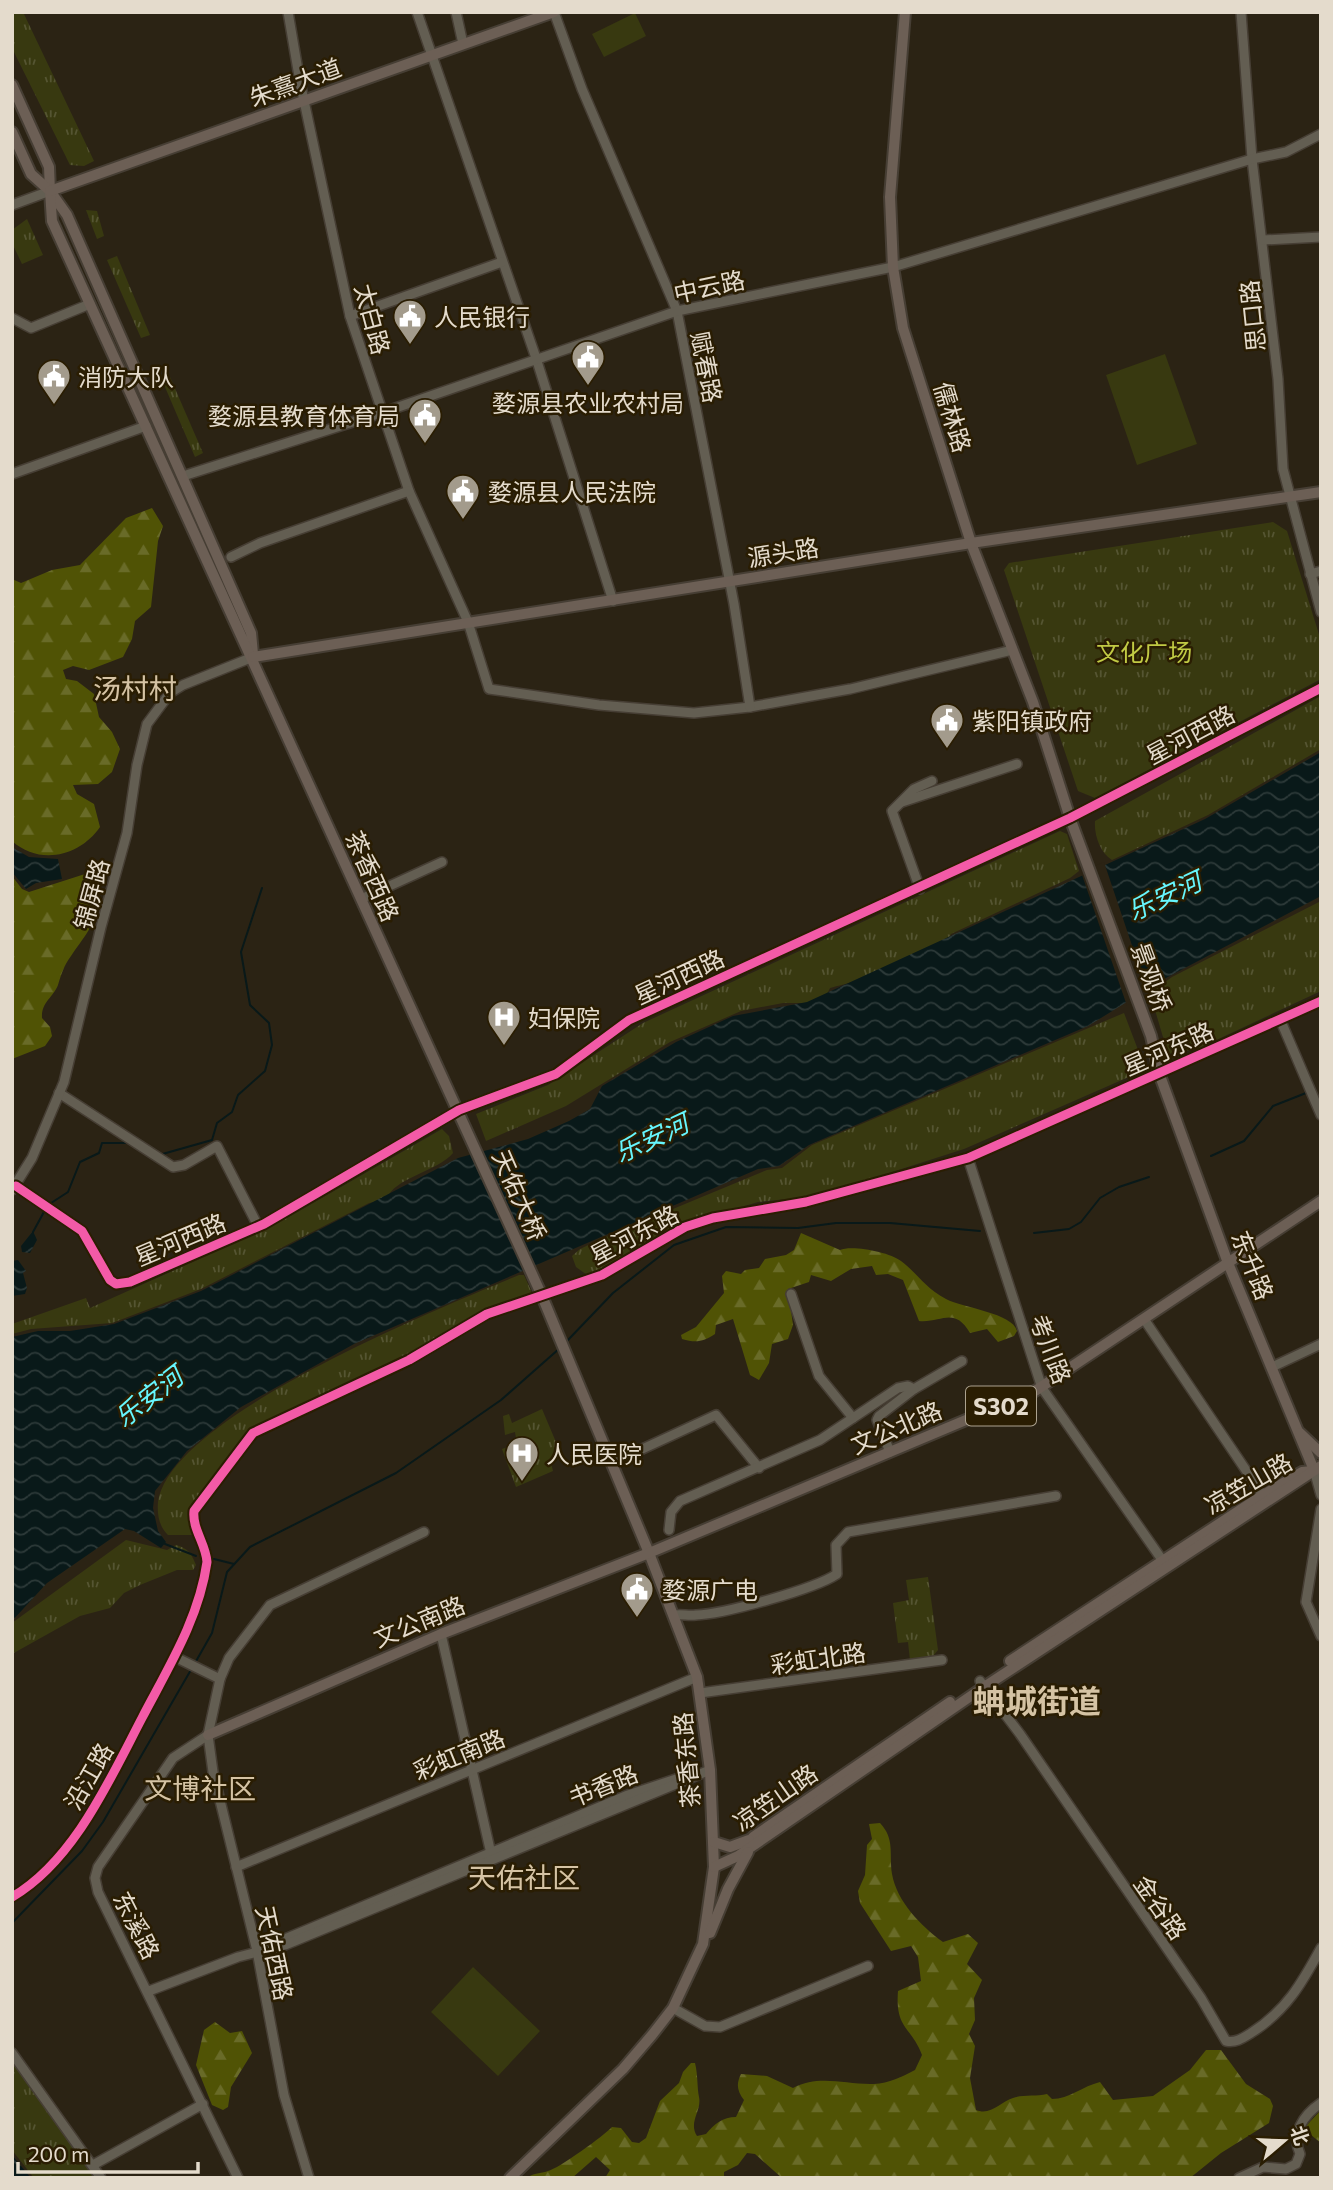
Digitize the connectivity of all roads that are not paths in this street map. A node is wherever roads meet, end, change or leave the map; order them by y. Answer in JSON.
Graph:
{"nodes":[{"id":1,"x":288,"y":12,"type":"edge"},
{"id":2,"x":417,"y":12,"type":"edge"},
{"id":3,"x":456,"y":12,"type":"edge"},
{"id":4,"x":554,"y":12,"type":"edge"},
{"id":5,"x":905,"y":12,"type":"edge"},
{"id":6,"x":1241,"y":12,"type":"edge"},
{"id":7,"x":463,"y":44,"type":"junction"},
{"id":8,"x":430,"y":56,"type":"junction"},
{"id":9,"x":12,"y":85,"type":"edge"},
{"id":10,"x":304,"y":100,"type":"junction"},
{"id":11,"x":12,"y":132,"type":"edge"},
{"id":12,"x":1321,"y":134,"type":"edge"},
{"id":13,"x":1252,"y":159,"type":"junction"},
{"id":14,"x":50,"y":191,"type":"junction"},
{"id":15,"x":12,"y":205,"type":"edge"},
{"id":16,"x":1321,"y":237,"type":"edge"},
{"id":17,"x":1263,"y":240,"type":"junction"},
{"id":18,"x":502,"y":262,"type":"junction"},
{"id":19,"x":893,"y":267,"type":"junction"},
{"id":20,"x":90,"y":304,"type":"junction"},
{"id":21,"x":677,"y":312,"type":"junction"},
{"id":22,"x":350,"y":316,"type":"junction"},
{"id":23,"x":12,"y":318,"type":"edge"},
{"id":24,"x":536,"y":358,"type":"junction"},
{"id":25,"x":381,"y":413,"type":"junction"},
{"id":26,"x":146,"y":426,"type":"junction"},
{"id":27,"x":12,"y":474,"type":"edge"},
{"id":28,"x":183,"y":476,"type":"junction"},
{"id":29,"x":409,"y":491,"type":"junction"},
{"id":30,"x":1321,"y":492,"type":"edge"},
{"id":31,"x":1289,"y":498,"type":"junction"},
{"id":32,"x":971,"y":543,"type":"junction"},
{"id":33,"x":232,"y":557,"type":"dead end"},
{"id":34,"x":1321,"y":571,"type":"edge"},
{"id":35,"x":1310,"y":574,"type":"junction"},
{"id":36,"x":729,"y":582,"type":"junction"},
{"id":37,"x":613,"y":601,"type":"junction"},
{"id":38,"x":1321,"y":612,"type":"edge"},
{"id":39,"x":468,"y":622,"type":"junction"},
{"id":40,"x":1012,"y":650,"type":"junction"},
{"id":41,"x":253,"y":657,"type":"junction"},
{"id":42,"x":1321,"y":688,"type":"edge"},
{"id":43,"x":750,"y":707,"type":"junction"},
{"id":44,"x":1017,"y":764,"type":"dead end"},
{"id":45,"x":932,"y":781,"type":"dead end"},
{"id":46,"x":897,"y":804,"type":"junction"},
{"id":47,"x":1070,"y":818,"type":"junction"},
{"id":48,"x":442,"y":862,"type":"dead end"},
{"id":49,"x":920,"y":889,"type":"junction"},
{"id":50,"x":360,"y":899,"type":"junction"},
{"id":51,"x":1321,"y":1001,"type":"edge"},
{"id":52,"x":1280,"y":1019,"type":"junction"},
{"id":53,"x":1159,"y":1073,"type":"junction"},
{"id":54,"x":59,"y":1093,"type":"junction"},
{"id":55,"x":459,"y":1110,"type":"junction"},
{"id":56,"x":1321,"y":1115,"type":"edge"},
{"id":57,"x":968,"y":1158,"type":"junction"},
{"id":58,"x":14,"y":1188,"type":"edge"},
{"id":59,"x":1321,"y":1200,"type":"edge"},
{"id":60,"x":258,"y":1226,"type":"junction"},
{"id":61,"x":1228,"y":1263,"type":"junction"},
{"id":62,"x":791,"y":1294,"type":"dead end"},
{"id":63,"x":542,"y":1296,"type":"junction"},
{"id":64,"x":1144,"y":1319,"type":"junction"},
{"id":65,"x":1321,"y":1344,"type":"edge"},
{"id":66,"x":962,"y":1361,"type":"dead end"},
{"id":67,"x":1272,"y":1367,"type":"junction"},
{"id":68,"x":1042,"y":1388,"type":"junction"},
{"id":69,"x":914,"y":1390,"type":"junction"},
{"id":70,"x":853,"y":1418,"type":"junction"},
{"id":71,"x":1296,"y":1430,"type":"junction"},
{"id":72,"x":890,"y":1452,"type":"junction"},
{"id":73,"x":1321,"y":1453,"type":"edge"},
{"id":74,"x":612,"y":1463,"type":"junction"},
{"id":75,"x":759,"y":1468,"type":"junction"},
{"id":76,"x":1318,"y":1470,"type":"edge"},
{"id":77,"x":1321,"y":1494,"type":"edge"},
{"id":78,"x":1056,"y":1496,"type":"dead end"},
{"id":79,"x":1265,"y":1499,"type":"junction"},
{"id":80,"x":1321,"y":1509,"type":"edge"},
{"id":81,"x":669,"y":1530,"type":"dead end"},
{"id":82,"x":424,"y":1532,"type":"dead end"},
{"id":83,"x":649,"y":1553,"type":"junction"},
{"id":84,"x":1165,"y":1563,"type":"junction"},
{"id":85,"x":675,"y":1615,"type":"junction"},
{"id":86,"x":441,"y":1634,"type":"junction"},
{"id":87,"x":1321,"y":1636,"type":"edge"},
{"id":88,"x":175,"y":1657,"type":"junction"},
{"id":89,"x":942,"y":1660,"type":"dead end"},
{"id":90,"x":697,"y":1677,"type":"junction"},
{"id":91,"x":220,"y":1679,"type":"junction"},
{"id":92,"x":982,"y":1684,"type":"junction"},
{"id":93,"x":700,"y":1693,"type":"junction"},
{"id":94,"x":208,"y":1735,"type":"junction"},
{"id":95,"x":470,"y":1770,"type":"junction"},
{"id":96,"x":710,"y":1770,"type":"junction"},
{"id":97,"x":714,"y":1842,"type":"junction"},
{"id":98,"x":751,"y":1843,"type":"junction"},
{"id":99,"x":491,"y":1856,"type":"junction"},
{"id":100,"x":236,"y":1867,"type":"junction"},
{"id":101,"x":715,"y":1867,"type":"junction"},
{"id":102,"x":12,"y":1898,"type":"edge"},
{"id":103,"x":703,"y":1944,"type":"junction"},
{"id":104,"x":1321,"y":1948,"type":"edge"},
{"id":105,"x":257,"y":1951,"type":"junction"},
{"id":106,"x":868,"y":1966,"type":"dead end"},
{"id":107,"x":1311,"y":1966,"type":"junction"},
{"id":108,"x":1321,"y":1972,"type":"edge"},
{"id":109,"x":149,"y":1992,"type":"junction"},
{"id":110,"x":673,"y":2008,"type":"junction"},
{"id":111,"x":12,"y":2053,"type":"edge"},
{"id":112,"x":1321,"y":2103,"type":"edge"},
{"id":113,"x":203,"y":2104,"type":"junction"},
{"id":114,"x":93,"y":2165,"type":"junction"},
{"id":115,"x":101,"y":2178,"type":"edge"},
{"id":116,"x":238,"y":2178,"type":"edge"},
{"id":117,"x":309,"y":2178,"type":"edge"},
{"id":118,"x":510,"y":2178,"type":"edge"},
{"id":119,"x":1239,"y":2178,"type":"edge"}],
"edges":[{"from":1,"to":10,"type":"street","name":"太白路"},
{"from":2,"to":8,"type":"street"},
{"from":3,"to":7,"type":"street"},
{"from":4,"to":7,"type":"main road","name":"朱熹大道"},
{"from":4,"to":21,"type":"street","name":"赋春路"},
{"from":5,"to":19,"type":"main road","name":"儒林路"},
{"from":6,"to":13,"type":"street","name":"思口路"},
{"from":7,"to":8,"type":"main road","name":"朱熹大道"},
{"from":8,"to":10,"type":"main road","name":"朱熹大道"},
{"from":8,"to":18,"type":"street"},
{"from":9,"to":14,"type":"main road"},
{"from":10,"to":14,"type":"main road","name":"朱熹大道"},
{"from":10,"to":22,"type":"street","name":"太白路"},
{"from":11,"to":14,"type":"main road"},
{"from":12,"to":13,"type":"street","name":"中云路"},
{"from":13,"to":17,"type":"street","name":"思口路"},
{"from":13,"to":19,"type":"street","name":"中云路"},
{"from":14,"to":15,"type":"street"},
{"from":14,"to":20,"type":"main road"},
{"from":14,"to":28,"type":"main road"},
{"from":16,"to":17,"type":"street"},
{"from":17,"to":31,"type":"street","name":"思口路"},
{"from":18,"to":22,"type":"street"},
{"from":18,"to":24,"type":"street"},
{"from":19,"to":21,"type":"street","name":"中云路"},
{"from":19,"to":32,"type":"main road","name":"儒林路"},
{"from":20,"to":23,"type":"street"},
{"from":20,"to":26,"type":"main road"},
{"from":21,"to":24,"type":"street","name":"中云路"},
{"from":21,"to":36,"type":"street","name":"赋春路"},
{"from":22,"to":25,"type":"street","name":"太白路"},
{"from":24,"to":25,"type":"street","name":"中云路"},
{"from":24,"to":37,"type":"street"},
{"from":25,"to":28,"type":"street","name":"中云路"},
{"from":25,"to":29,"type":"street","name":"太白路"},
{"from":26,"to":27,"type":"street"},
{"from":26,"to":41,"type":"main road"},
{"from":28,"to":41,"type":"main road"},
{"from":29,"to":33,"type":"street"},
{"from":29,"to":39,"type":"street","name":"太白路"},
{"from":30,"to":31,"type":"main road","name":"源头路"},
{"from":31,"to":32,"type":"main road","name":"源头路"},
{"from":31,"to":35,"type":"street","name":"思口路"},
{"from":32,"to":36,"type":"main road","name":"源头路"},
{"from":32,"to":40,"type":"main road","name":"儒林路"},
{"from":34,"to":35,"type":"street"},
{"from":35,"to":38,"type":"street","name":"思口路"},
{"from":36,"to":37,"type":"main road","name":"源头路"},
{"from":36,"to":43,"type":"street","name":"赋春路"},
{"from":37,"to":39,"type":"main road","name":"源头路"},
{"from":39,"to":41,"type":"main road","name":"源头路"},
{"from":39,"to":43,"type":"street","name":"太白路"},
{"from":40,"to":43,"type":"street","name":"太白路"},
{"from":40,"to":47,"type":"main road","name":"儒林路"},
{"from":41,"to":50,"type":"main road","name":"茶香西路"},
{"from":41,"to":54,"type":"street","name":"锦屏路"},
{"from":42,"to":47,"type":"street","name":"星河西路"},
{"from":44,"to":46,"type":"street"},
{"from":45,"to":46,"type":"street"},
{"from":46,"to":49,"type":"street"},
{"from":47,"to":49,"type":"street","name":"星河西路"},
{"from":47,"to":53,"type":"main road","name":"景观桥"},
{"from":48,"to":50,"type":"street"},
{"from":49,"to":55,"type":"street","name":"星河西路"},
{"from":50,"to":55,"type":"main road","name":"茶香西路"},
{"from":51,"to":52,"type":"street","name":"星河东路"},
{"from":52,"to":53,"type":"street","name":"星河东路"},
{"from":52,"to":56,"type":"street"},
{"from":53,"to":57,"type":"street","name":"星河东路"},
{"from":53,"to":61,"type":"main road","name":"东升路","number":"东升路"},
{"from":54,"to":58,"type":"street","name":"锦屏路"},
{"from":54,"to":60,"type":"street"},
{"from":55,"to":60,"type":"street","name":"星河西路"},
{"from":55,"to":63,"type":"main road","name":"天佑大桥"},
{"from":57,"to":63,"type":"street","name":"星河东路"},
{"from":57,"to":68,"type":"street","name":"考川路"},
{"from":58,"to":60,"type":"street","name":"星河西路"},
{"from":59,"to":61,"type":"main road","name":"文公北路","number":"S302"},
{"from":61,"to":64,"type":"main road","name":"文公北路","number":"S302"},
{"from":61,"to":67,"type":"main road","name":"东升路","number":"东升路"},
{"from":62,"to":70,"type":"street"},
{"from":63,"to":74,"type":"main road","name":"茶香东路"},
{"from":63,"to":88,"type":"street","name":"星河东路"},
{"from":64,"to":68,"type":"main road","name":"文公北路","number":"S302"},
{"from":64,"to":79,"type":"street"},
{"from":65,"to":67,"type":"street"},
{"from":66,"to":69,"type":"street"},
{"from":67,"to":71,"type":"main road","name":"东升路","number":"东升路"},
{"from":68,"to":72,"type":"main road","name":"文公北路","number":"S302"},
{"from":68,"to":84,"type":"street","name":"考川路"},
{"from":69,"to":70,"type":"street"},
{"from":69,"to":72,"type":"street"},
{"from":70,"to":75,"type":"street"},
{"from":71,"to":73,"type":"main road"},
{"from":71,"to":76,"type":"main road","name":"东升路","number":"东升路"},
{"from":72,"to":83,"type":"main road","name":"文公北路","number":"S302"},
{"from":74,"to":75,"type":"street"},
{"from":74,"to":83,"type":"main road","name":"茶香东路"},
{"from":75,"to":81,"type":"street"},
{"from":76,"to":77,"type":"street"},
{"from":76,"to":79,"type":"main road","name":"凉笠山路"},
{"from":78,"to":85,"type":"street"},
{"from":79,"to":84,"type":"main road","name":"凉笠山路"},
{"from":80,"to":87,"type":"street"},
{"from":82,"to":91,"type":"street"},
{"from":83,"to":85,"type":"main road","name":"茶香东路"},
{"from":83,"to":86,"type":"main road","name":"文公南路"},
{"from":84,"to":92,"type":"main road","name":"凉笠山路"},
{"from":85,"to":90,"type":"main road","name":"茶香东路"},
{"from":86,"to":94,"type":"main road","name":"文公南路"},
{"from":86,"to":95,"type":"street"},
{"from":88,"to":91,"type":"street"},
{"from":88,"to":102,"type":"street","name":"沿江路"},
{"from":89,"to":93,"type":"street","name":"彩虹北路"},
{"from":90,"to":93,"type":"main road","name":"茶香东路"},
{"from":90,"to":95,"type":"street","name":"彩虹南路"},
{"from":91,"to":94,"type":"street"},
{"from":92,"to":98,"type":"main road","name":"凉笠山路"},
{"from":92,"to":107,"type":"street","name":"金谷路"},
{"from":93,"to":96,"type":"main road","name":"茶香东路"},
{"from":94,"to":100,"type":"street","name":"天佑西路"},
{"from":94,"to":109,"type":"street","name":"东溪路"},
{"from":95,"to":99,"type":"street"},
{"from":95,"to":100,"type":"street","name":"彩虹南路"},
{"from":96,"to":97,"type":"main road","name":"茶香东路"},
{"from":96,"to":99,"type":"street","name":"书香路"},
{"from":97,"to":98,"type":"main road"},
{"from":97,"to":101,"type":"main road","name":"茶香东路"},
{"from":98,"to":101,"type":"main road","name":"凉笠山路"},
{"from":98,"to":103,"type":"main road"},
{"from":99,"to":105,"type":"street","name":"书香路"},
{"from":100,"to":105,"type":"street","name":"天佑西路"},
{"from":101,"to":103,"type":"main road","name":"茶香东路"},
{"from":103,"to":110,"type":"main road","name":"茶香东路"},
{"from":104,"to":107,"type":"street","name":"金谷路"},
{"from":105,"to":109,"type":"street","name":"书香路"},
{"from":105,"to":117,"type":"street","name":"天佑西路"},
{"from":106,"to":110,"type":"street"},
{"from":107,"to":108,"type":"street"},
{"from":109,"to":113,"type":"street","name":"东溪路"},
{"from":110,"to":118,"type":"main road","name":"茶香东路"},
{"from":111,"to":114,"type":"street"},
{"from":112,"to":119,"type":"street"},
{"from":113,"to":114,"type":"street"},
{"from":113,"to":116,"type":"street","name":"东溪路"},
{"from":114,"to":115,"type":"street"}]}
